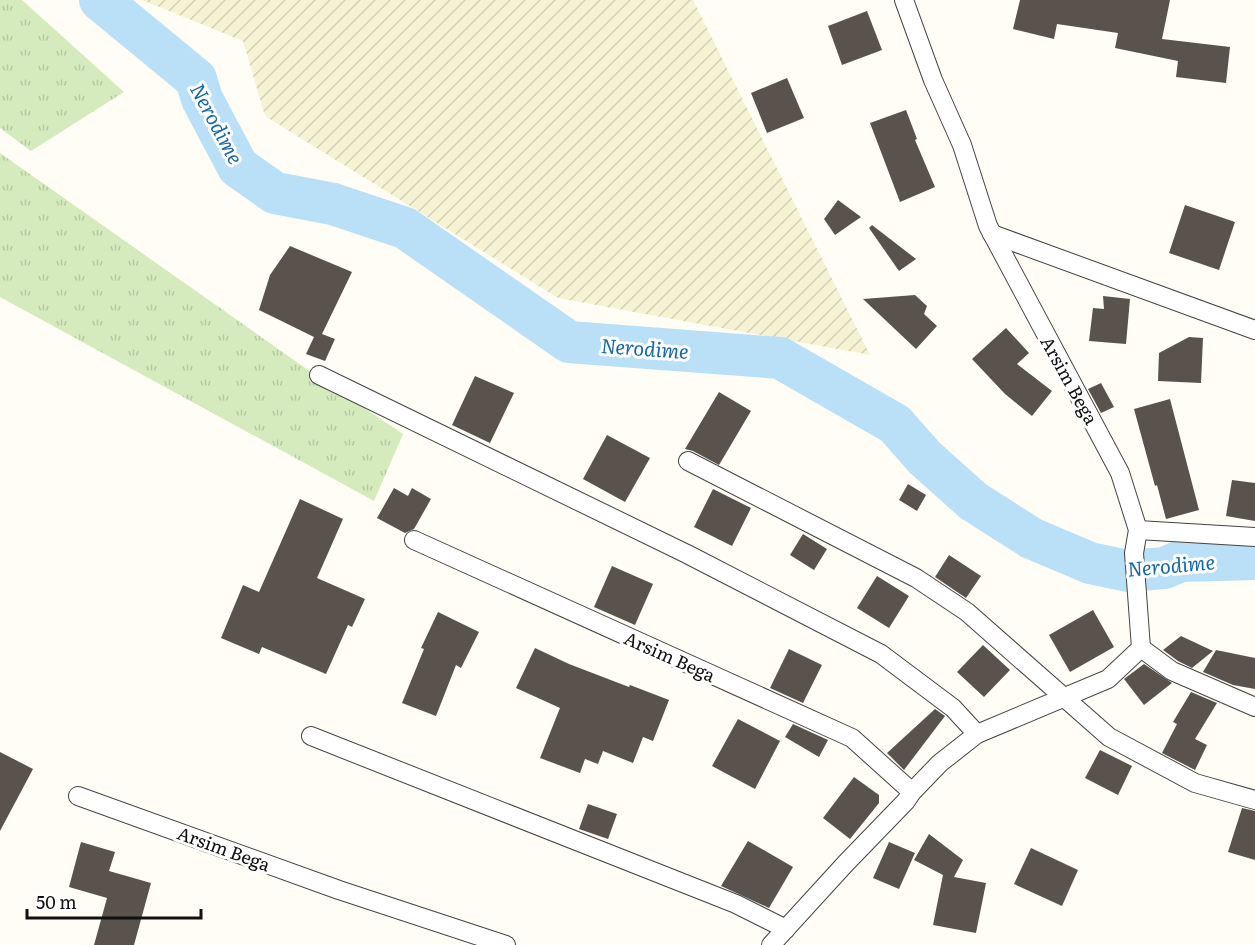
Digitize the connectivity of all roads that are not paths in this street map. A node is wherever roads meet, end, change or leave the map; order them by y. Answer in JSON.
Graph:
{"nodes":[{"id":1,"x":904,"y":0,"type":"edge"},
{"id":2,"x":992,"y":234,"type":"junction"},
{"id":3,"x":1255,"y":330,"type":"edge"},
{"id":4,"x":319,"y":375,"type":"dead end"},
{"id":5,"x":688,"y":461,"type":"dead end"},
{"id":6,"x":1138,"y":530,"type":"junction"},
{"id":7,"x":1255,"y":537,"type":"edge"},
{"id":8,"x":414,"y":540,"type":"dead end"},
{"id":9,"x":1141,"y":648,"type":"junction"},
{"id":10,"x":1067,"y":698,"type":"junction"},
{"id":11,"x":1255,"y":707,"type":"edge"},
{"id":12,"x":976,"y":734,"type":"junction"},
{"id":13,"x":311,"y":736,"type":"dead end"},
{"id":14,"x":912,"y":792,"type":"junction"},
{"id":15,"x":78,"y":796,"type":"dead end"},
{"id":16,"x":1255,"y":800,"type":"edge"},
{"id":17,"x":786,"y":929,"type":"junction"},
{"id":18,"x":506,"y":945,"type":"edge"},
{"id":19,"x":771,"y":945,"type":"edge"}],
"edges":[{"from":1,"to":2,"type":"street","name":"Arsim Bega"},
{"from":2,"to":3,"type":"street"},
{"from":2,"to":6,"type":"street","name":"Arsim Bega"},
{"from":4,"to":12,"type":"street"},
{"from":5,"to":10,"type":"street"},
{"from":6,"to":7,"type":"street"},
{"from":6,"to":9,"type":"street","name":"Arsim Bega"},
{"from":8,"to":14,"type":"street","name":"Arsim Bega"},
{"from":9,"to":10,"type":"street"},
{"from":9,"to":11,"type":"street"},
{"from":10,"to":12,"type":"street"},
{"from":10,"to":16,"type":"street"},
{"from":12,"to":14,"type":"street"},
{"from":13,"to":17,"type":"street"},
{"from":14,"to":17,"type":"street"},
{"from":15,"to":18,"type":"street","name":"Arsim Bega"},
{"from":17,"to":19,"type":"street"}]}
